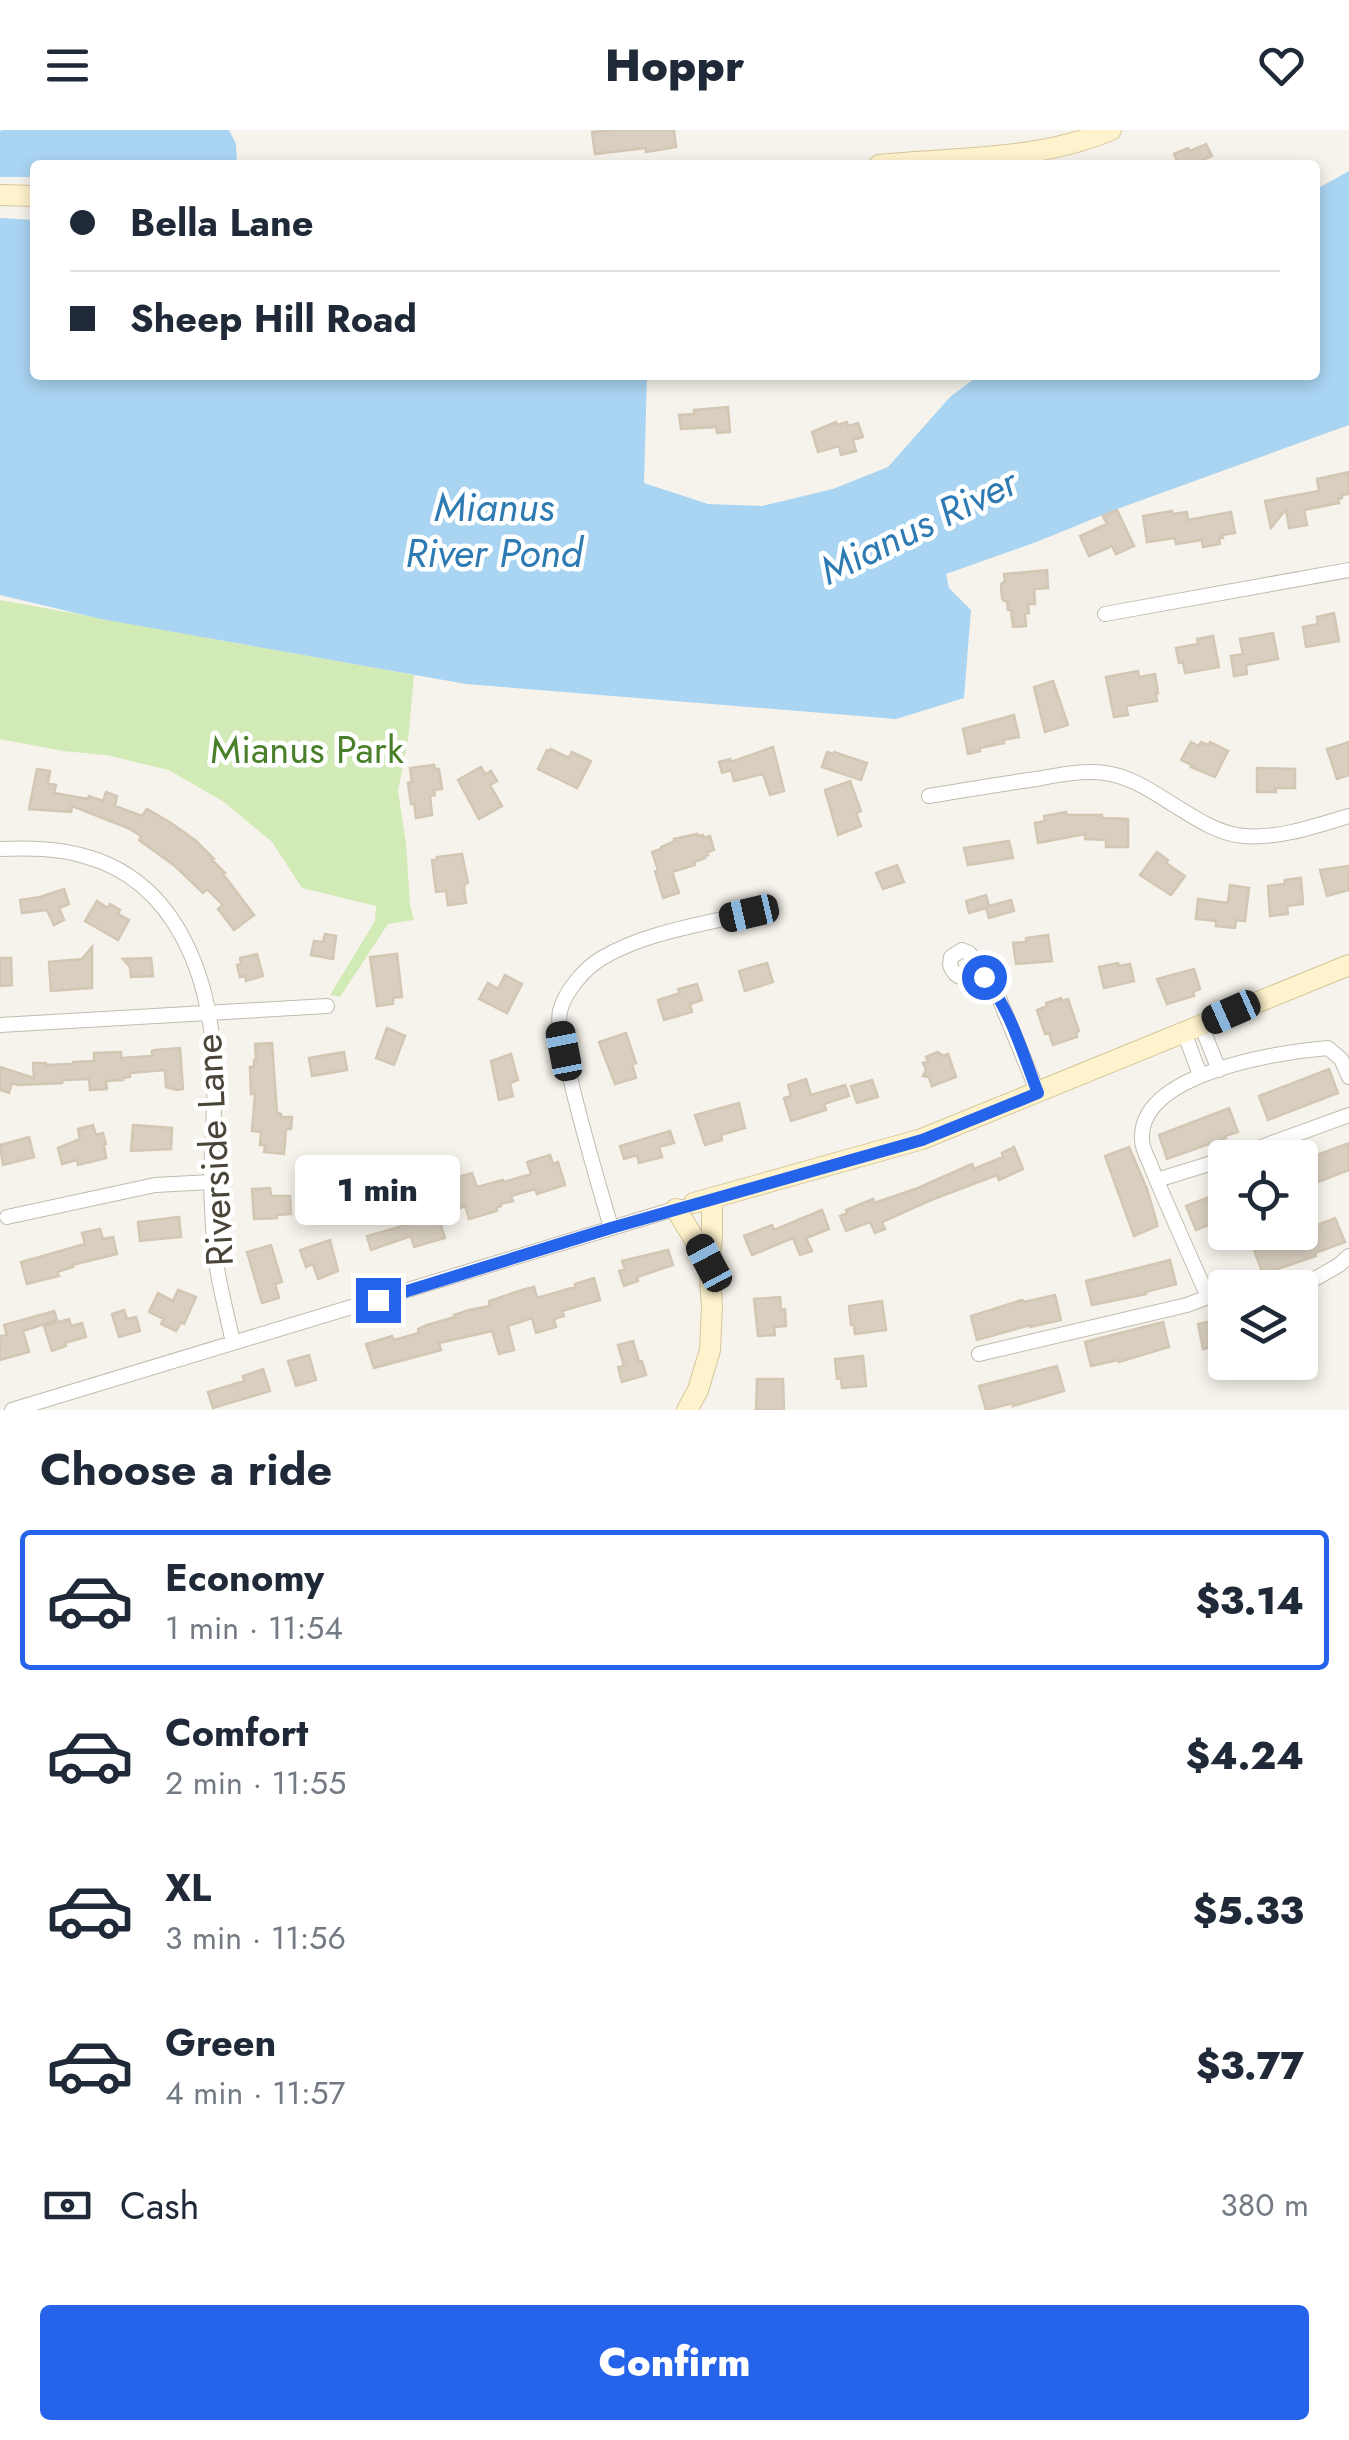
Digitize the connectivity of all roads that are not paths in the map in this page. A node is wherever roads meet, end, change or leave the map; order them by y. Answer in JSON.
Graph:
{"nodes":[{"id":1,"x":1111,"y":130,"type":"edge"},
{"id":2,"x":935,"y":160,"type":"edge"},
{"id":3,"x":0,"y":195,"type":"edge"},
{"id":4,"x":30,"y":196,"type":"edge"},
{"id":5,"x":1349,"y":570,"type":"edge"},
{"id":6,"x":1104,"y":614,"type":"dead end"},
{"id":7,"x":930,"y":796,"type":"dead end"},
{"id":8,"x":1349,"y":816,"type":"edge"},
{"id":9,"x":0,"y":849,"type":"edge"},
{"id":10,"x":749,"y":913,"type":"dead end"},
{"id":11,"x":1349,"y":965,"type":"edge"},
{"id":12,"x":984,"y":977,"type":"dead end"},
{"id":13,"x":327,"y":1006,"type":"dead end"},
{"id":14,"x":207,"y":1013,"type":"junction"},
{"id":15,"x":0,"y":1025,"type":"edge"},
{"id":16,"x":1192,"y":1029,"type":"junction"},
{"id":17,"x":1219,"y":1070,"type":"junction"},
{"id":18,"x":1200,"y":1075,"type":"junction"},
{"id":19,"x":1349,"y":1077,"type":"edge"},
{"id":20,"x":1038,"y":1093,"type":"junction"},
{"id":21,"x":1349,"y":1115,"type":"edge"},
{"id":22,"x":1279,"y":1140,"type":"edge"},
{"id":23,"x":1208,"y":1164,"type":"edge"},
{"id":24,"x":1157,"y":1180,"type":"junction"},
{"id":25,"x":211,"y":1182,"type":"junction"},
{"id":26,"x":694,"y":1203,"type":"junction"},
{"id":27,"x":7,"y":1217,"type":"dead end"},
{"id":28,"x":611,"y":1228,"type":"junction"},
{"id":29,"x":1349,"y":1256,"type":"edge"},
{"id":30,"x":709,"y":1263,"type":"junction"},
{"id":31,"x":1318,"y":1277,"type":"edge"},
{"id":32,"x":1208,"y":1297,"type":"joint"},
{"id":33,"x":233,"y":1343,"type":"junction"},
{"id":34,"x":979,"y":1354,"type":"dead end"},
{"id":35,"x":12,"y":1410,"type":"edge"},
{"id":36,"x":687,"y":1410,"type":"edge"}],
"edges":[{"from":1,"to":2,"type":"street"},
{"from":3,"to":4,"type":"street"},
{"from":5,"to":6,"type":"street"},
{"from":7,"to":8,"type":"street"},
{"from":9,"to":14,"type":"street","name":"Riverside Lane"},
{"from":10,"to":28,"type":"street"},
{"from":11,"to":16,"type":"street"},
{"from":12,"to":20,"type":"street"},
{"from":13,"to":14,"type":"street"},
{"from":14,"to":15,"type":"street"},
{"from":14,"to":25,"type":"street","name":"Riverside Lane"},
{"from":16,"to":17,"type":"street"},
{"from":16,"to":18,"type":"street"},
{"from":16,"to":20,"type":"street"},
{"from":17,"to":18,"type":"street"},
{"from":17,"to":19,"type":"street"},
{"from":18,"to":24,"type":"street"},
{"from":20,"to":26,"type":"street"},
{"from":21,"to":22,"type":"street"},
{"from":23,"to":24,"type":"street"},
{"from":24,"to":32,"type":"street"},
{"from":25,"to":27,"type":"street"},
{"from":25,"to":33,"type":"street","name":"Riverside Lane"},
{"from":26,"to":28,"type":"street"},
{"from":26,"to":30,"type":"street"},
{"from":26,"to":30,"type":"street"},
{"from":28,"to":33,"type":"street"},
{"from":29,"to":31,"type":"street"},
{"from":30,"to":36,"type":"street"},
{"from":32,"to":34,"type":"street"},
{"from":33,"to":35,"type":"street"}]}
